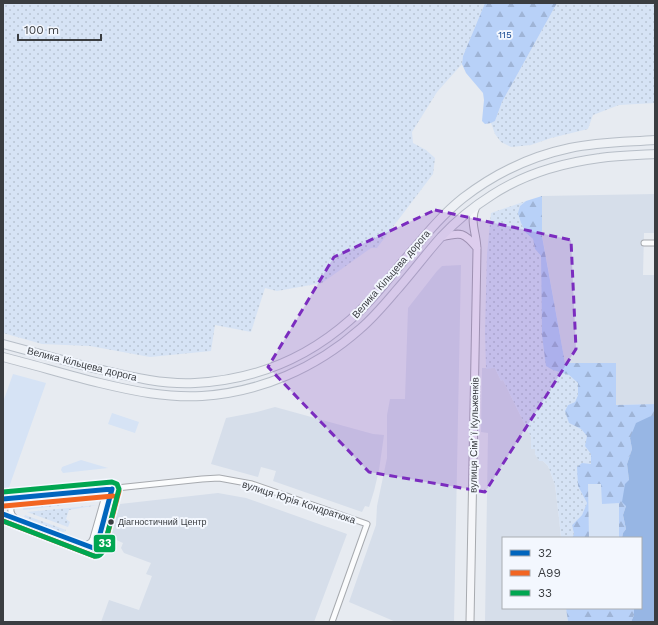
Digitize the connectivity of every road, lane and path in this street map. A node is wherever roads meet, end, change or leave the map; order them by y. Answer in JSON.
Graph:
{"nodes":[{"id":1,"x":655,"y":140,"type":"edge"},
{"id":2,"x":655,"y":154,"type":"edge"},
{"id":3,"x":476,"y":206,"type":"junction"},
{"id":4,"x":441,"y":237,"type":"junction"},
{"id":5,"x":644,"y":243,"type":"dead end"},
{"id":6,"x":655,"y":243,"type":"edge"},
{"id":7,"x":477,"y":248,"type":"junction"},
{"id":8,"x":3,"y":344,"type":"edge"},
{"id":9,"x":3,"y":357,"type":"edge"},
{"id":10,"x":110,"y":489,"type":"junction"},
{"id":11,"x":21,"y":497,"type":"junction"},
{"id":12,"x":13,"y":498,"type":"junction"},
{"id":13,"x":3,"y":499,"type":"edge"},
{"id":14,"x":3,"y":504,"type":"edge"},
{"id":15,"x":3,"y":514,"type":"edge"},
{"id":16,"x":16,"y":519,"type":"junction"},
{"id":17,"x":86,"y":545,"type":"junction"},
{"id":18,"x":332,"y":622,"type":"edge"},
{"id":19,"x":470,"y":622,"type":"edge"}],
"edges":[{"from":1,"to":8,"type":"main road","name":"Велика Кільцева дорога"},
{"from":2,"to":3,"type":"main road","name":"Велика Кільцева дорога"},
{"from":3,"to":4,"type":"main road","name":"Велика Кільцева дорога"},
{"from":3,"to":7,"type":"main road","name":"вулиця Сімʼї Кульженків"},
{"from":4,"to":7,"type":"main road"},
{"from":4,"to":9,"type":"main road","name":"Велика Кільцева дорога"},
{"from":5,"to":6,"type":"street"},
{"from":7,"to":19,"type":"main road","name":"вулиця Сімʼї Кульженків"},
{"from":10,"to":11,"type":"street","name":"вулиця Юрія Кондратюка"},
{"from":10,"to":17,"type":"street"},
{"from":10,"to":17,"type":"street"},
{"from":10,"to":18,"type":"street","name":"вулиця Юрія Кондратюка"},
{"from":11,"to":12,"type":"street","name":"вулиця Юрія Кондратюка"},
{"from":11,"to":16,"type":"street"},
{"from":12,"to":13,"type":"street","name":"вулиця Юрія Кондратюка"},
{"from":12,"to":14,"type":"street","name":"вулиця Юрія Кондратюка"},
{"from":15,"to":16,"type":"street"},
{"from":16,"to":17,"type":"street"}]}
